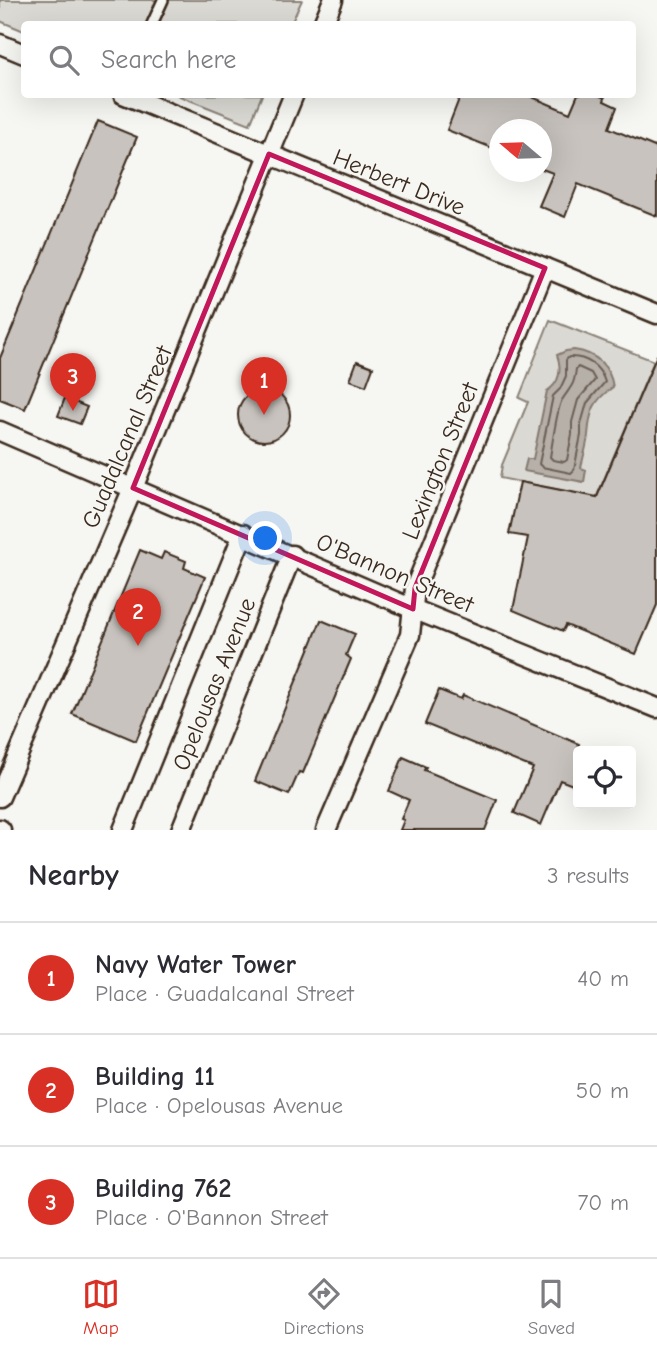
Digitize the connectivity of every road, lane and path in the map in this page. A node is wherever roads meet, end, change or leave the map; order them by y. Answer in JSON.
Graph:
{"nodes":[{"id":1,"x":163,"y":0,"type":"edge"},
{"id":2,"x":333,"y":0,"type":"edge"},
{"id":3,"x":153,"y":21,"type":"edge"},
{"id":4,"x":324,"y":21,"type":"edge"},
{"id":5,"x":0,"y":44,"type":"edge"},
{"id":6,"x":21,"y":53,"type":"edge"},
{"id":7,"x":133,"y":98,"type":"edge"},
{"id":8,"x":292,"y":98,"type":"edge"},
{"id":9,"x":269,"y":154,"type":"junction"},
{"id":10,"x":545,"y":268,"type":"junction"},
{"id":11,"x":657,"y":314,"type":"edge"},
{"id":12,"x":0,"y":431,"type":"edge"},
{"id":13,"x":133,"y":488,"type":"junction"},
{"id":14,"x":243,"y":534,"type":"junction"},
{"id":15,"x":292,"y":555,"type":"junction"},
{"id":16,"x":413,"y":609,"type":"junction"},
{"id":17,"x":657,"y":708,"type":"edge"},
{"id":18,"x":0,"y":797,"type":"edge"},
{"id":19,"x":123,"y":830,"type":"edge"},
{"id":20,"x":181,"y":830,"type":"edge"},
{"id":21,"x":326,"y":830,"type":"edge"}],
"edges":[{"from":1,"to":3,"type":"lane"},
{"from":2,"to":4,"type":"street"},
{"from":5,"to":6,"type":"street"},
{"from":7,"to":9,"type":"street","name":"Herbert Drive"},
{"from":8,"to":9,"type":"street","name":"Guadalcanal Street"},
{"from":9,"to":10,"type":"street","name":"Herbert Drive"},
{"from":9,"to":13,"type":"street","name":"Guadalcanal Street"},
{"from":10,"to":11,"type":"street","name":"Herbert Drive"},
{"from":10,"to":16,"type":"street","name":"Lexington Street"},
{"from":12,"to":13,"type":"street","name":"O'Bannon Street"},
{"from":13,"to":14,"type":"street","name":"O'Bannon Street"},
{"from":13,"to":18,"type":"street","name":"Guadalcanal Street"},
{"from":14,"to":15,"type":"street","name":"O'Bannon Street"},
{"from":14,"to":19,"type":"street","name":"Opelousas Avenue"},
{"from":15,"to":16,"type":"street","name":"O'Bannon Street"},
{"from":15,"to":20,"type":"street","name":"Opelousas Avenue"},
{"from":16,"to":17,"type":"street","name":"O'Bannon Street"},
{"from":16,"to":21,"type":"street","name":"Lexington Street"}]}
